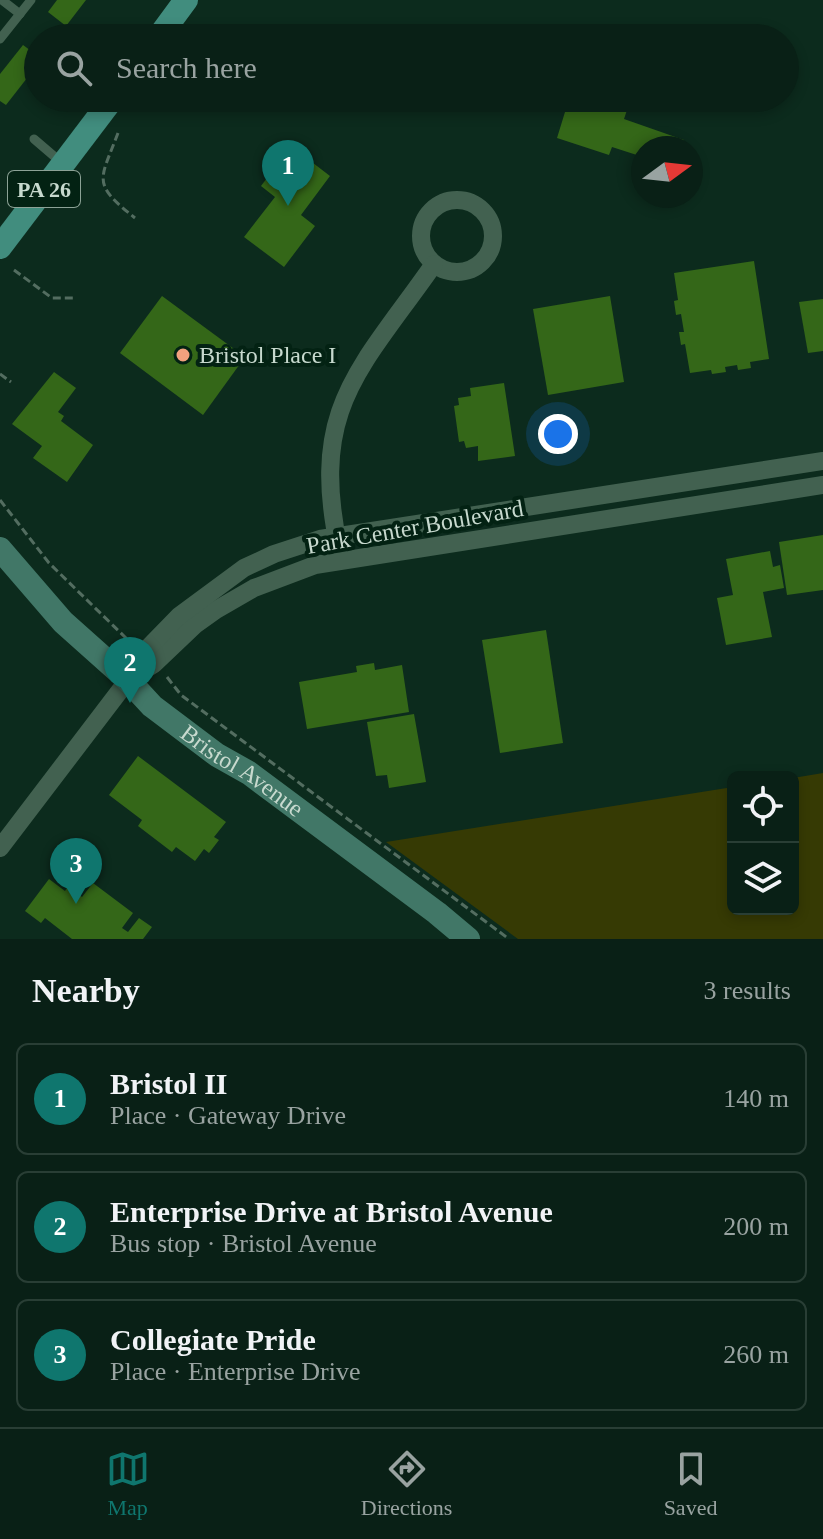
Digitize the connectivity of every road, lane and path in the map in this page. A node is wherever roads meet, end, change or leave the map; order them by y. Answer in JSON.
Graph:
{"nodes":[{"id":1,"x":2,"y":0,"type":"edge"},
{"id":2,"x":31,"y":0,"type":"edge"},
{"id":3,"x":186,"y":0,"type":"edge"},
{"id":4,"x":20,"y":14,"type":"junction"},
{"id":5,"x":168,"y":24,"type":"edge"},
{"id":6,"x":0,"y":39,"type":"edge"},
{"id":7,"x":102,"y":112,"type":"edge"},
{"id":8,"x":118,"y":133,"type":"dead end"},
{"id":9,"x":34,"y":139,"type":"dead end"},
{"id":10,"x":63,"y":164,"type":"junction"},
{"id":11,"x":135,"y":218,"type":"dead end"},
{"id":12,"x":0,"y":247,"type":"edge"},
{"id":13,"x":434,"y":264,"type":"junction"},
{"id":14,"x":14,"y":270,"type":"dead end"},
{"id":15,"x":73,"y":298,"type":"dead end"},
{"id":16,"x":0,"y":374,"type":"edge"},
{"id":17,"x":11,"y":382,"type":"dead end"},
{"id":18,"x":823,"y":461,"type":"edge"},
{"id":19,"x":823,"y":485,"type":"edge"},
{"id":20,"x":0,"y":500,"type":"edge"},
{"id":21,"x":337,"y":538,"type":"junction"},
{"id":22,"x":0,"y":549,"type":"edge"},
{"id":23,"x":342,"y":559,"type":"junction"},
{"id":24,"x":128,"y":637,"type":"dead end"},
{"id":25,"x":164,"y":672,"type":"dead end"},
{"id":26,"x":128,"y":680,"type":"junction"},
{"id":27,"x":0,"y":848,"type":"edge"},
{"id":28,"x":463,"y":937,"type":"edge"},
{"id":29,"x":509,"y":939,"type":"edge"}],
"edges":[{"from":1,"to":4,"type":"lane"},
{"from":2,"to":4,"type":"lane"},
{"from":3,"to":5,"type":"main road"},
{"from":4,"to":6,"type":"lane"},
{"from":7,"to":10,"type":"main road","number":"PA 26"},
{"from":8,"to":11,"type":"path"},
{"from":9,"to":10,"type":"lane"},
{"from":10,"to":12,"type":"main road","number":"PA 26"},
{"from":13,"to":13,"type":"street"},
{"from":13,"to":21,"type":"street"},
{"from":14,"to":15,"type":"path"},
{"from":16,"to":17,"type":"path"},
{"from":18,"to":21,"type":"street","name":"Park Center Boulevard"},
{"from":19,"to":23,"type":"street","name":"Park Center Boulevard"},
{"from":20,"to":24,"type":"path"},
{"from":21,"to":23,"type":"street"},
{"from":21,"to":26,"type":"street","name":"Park Center Boulevard"},
{"from":22,"to":26,"type":"street","name":"Bristol Avenue"},
{"from":23,"to":26,"type":"street","name":"Park Center Boulevard"},
{"from":25,"to":29,"type":"path"},
{"from":26,"to":27,"type":"street"},
{"from":26,"to":28,"type":"street","name":"Bristol Avenue"}]}
